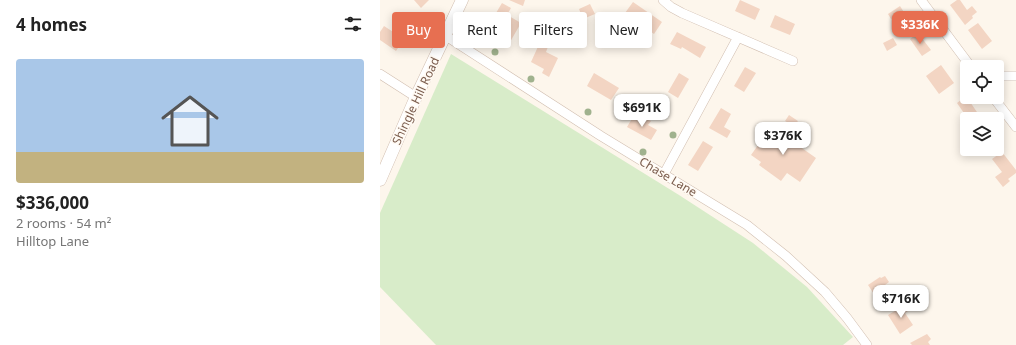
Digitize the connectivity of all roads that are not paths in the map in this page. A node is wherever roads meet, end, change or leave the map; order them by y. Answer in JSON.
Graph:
{"nodes":[{"id":1,"x":462,"y":0,"type":"edge"},
{"id":2,"x":663,"y":0,"type":"edge"},
{"id":3,"x":921,"y":0,"type":"edge"},
{"id":4,"x":446,"y":36,"type":"junction"},
{"id":5,"x":738,"y":37,"type":"junction"},
{"id":6,"x":966,"y":60,"type":"edge"},
{"id":7,"x":793,"y":61,"type":"dead end"},
{"id":8,"x":380,"y":74,"type":"edge"},
{"id":9,"x":1004,"y":76,"type":"edge"},
{"id":10,"x":1016,"y":76,"type":"edge"},
{"id":11,"x":416,"y":97,"type":"junction"},
{"id":12,"x":998,"y":104,"type":"edge"},
{"id":13,"x":1016,"y":127,"type":"edge"},
{"id":14,"x":664,"y":174,"type":"junction"},
{"id":15,"x":380,"y":180,"type":"edge"},
{"id":16,"x":867,"y":345,"type":"edge"}],
"edges":[{"from":1,"to":4,"type":"street","name":"Shingle Hill Road"},
{"from":2,"to":5,"type":"street"},
{"from":3,"to":6,"type":"street"},
{"from":4,"to":11,"type":"street","name":"Shingle Hill Road"},
{"from":4,"to":14,"type":"street","name":"Chase Lane"},
{"from":5,"to":7,"type":"street"},
{"from":5,"to":14,"type":"street"},
{"from":8,"to":11,"type":"street"},
{"from":9,"to":10,"type":"street"},
{"from":11,"to":15,"type":"street","name":"Shingle Hill Road"},
{"from":12,"to":13,"type":"street"},
{"from":14,"to":16,"type":"street","name":"Chase Lane"}]}
